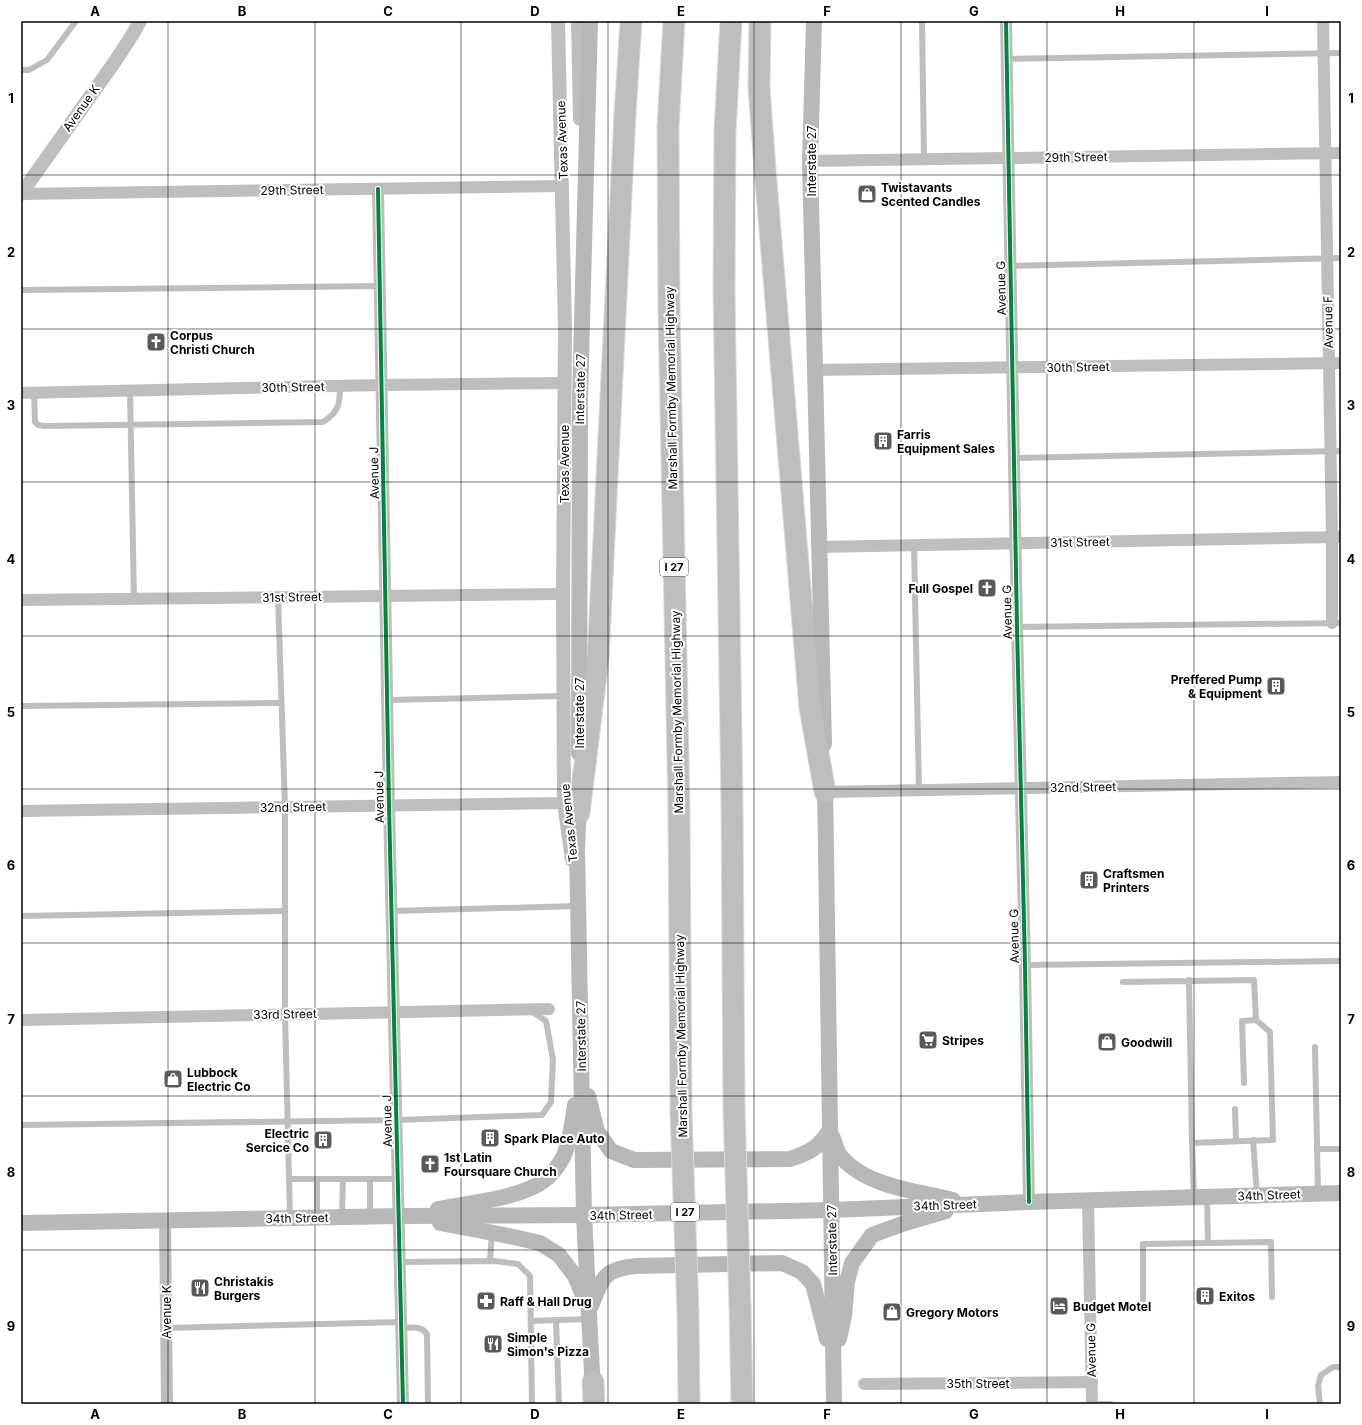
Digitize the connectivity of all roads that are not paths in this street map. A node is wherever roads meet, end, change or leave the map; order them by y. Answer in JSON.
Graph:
{"nodes":[{"id":1,"x":76,"y":21,"type":"edge"},
{"id":2,"x":140,"y":21,"type":"edge"},
{"id":3,"x":558,"y":21,"type":"edge"},
{"id":4,"x":578,"y":21,"type":"edge"},
{"id":5,"x":590,"y":21,"type":"edge"},
{"id":6,"x":631,"y":21,"type":"edge"},
{"id":7,"x":674,"y":21,"type":"edge"},
{"id":8,"x":731,"y":21,"type":"edge"},
{"id":9,"x":760,"y":21,"type":"edge"},
{"id":10,"x":814,"y":21,"type":"edge"},
{"id":11,"x":922,"y":21,"type":"edge"},
{"id":12,"x":1006,"y":21,"type":"edge"},
{"id":13,"x":1323,"y":21,"type":"edge"},
{"id":14,"x":1341,"y":53,"type":"edge"},
{"id":15,"x":1324,"y":54,"type":"junction"},
{"id":16,"x":1007,"y":59,"type":"junction"},
{"id":17,"x":21,"y":70,"type":"edge"},
{"id":18,"x":1326,"y":153,"type":"junction"},
{"id":19,"x":1341,"y":153,"type":"edge"},
{"id":20,"x":1008,"y":158,"type":"junction"},
{"id":21,"x":924,"y":159,"type":"junction"},
{"id":22,"x":810,"y":161,"type":"junction"},
{"id":23,"x":563,"y":186,"type":"junction"},
{"id":24,"x":378,"y":189,"type":"junction"},
{"id":25,"x":21,"y":194,"type":"edge"},
{"id":26,"x":1328,"y":258,"type":"junction"},
{"id":27,"x":1341,"y":258,"type":"edge"},
{"id":28,"x":1010,"y":266,"type":"junction"},
{"id":29,"x":380,"y":286,"type":"junction"},
{"id":30,"x":21,"y":290,"type":"edge"},
{"id":31,"x":1335,"y":363,"type":"edge"},
{"id":32,"x":1012,"y":368,"type":"junction"},
{"id":33,"x":815,"y":370,"type":"junction"},
{"id":34,"x":564,"y":383,"type":"junction"},
{"id":35,"x":382,"y":385,"type":"junction"},
{"id":36,"x":340,"y":386,"type":"junction"},
{"id":37,"x":130,"y":391,"type":"junction"},
{"id":38,"x":580,"y":391,"type":"junction"},
{"id":39,"x":21,"y":393,"type":"edge"},
{"id":40,"x":34,"y":393,"type":"junction"},
{"id":41,"x":131,"y":425,"type":"junction"},
{"id":42,"x":1336,"y":451,"type":"edge"},
{"id":43,"x":1014,"y":458,"type":"junction"},
{"id":44,"x":1337,"y":537,"type":"edge"},
{"id":45,"x":1015,"y":544,"type":"junction"},
{"id":46,"x":914,"y":545,"type":"junction"},
{"id":47,"x":818,"y":547,"type":"junction"},
{"id":48,"x":563,"y":594,"type":"junction"},
{"id":49,"x":386,"y":596,"type":"junction"},
{"id":50,"x":278,"y":597,"type":"junction"},
{"id":51,"x":134,"y":599,"type":"junction"},
{"id":52,"x":21,"y":600,"type":"edge"},
{"id":53,"x":1336,"y":623,"type":"edge"},
{"id":54,"x":1017,"y":627,"type":"junction"},
{"id":55,"x":564,"y":696,"type":"junction"},
{"id":56,"x":388,"y":700,"type":"junction"},
{"id":57,"x":281,"y":703,"type":"junction"},
{"id":58,"x":21,"y":706,"type":"edge"},
{"id":59,"x":1341,"y":782,"type":"edge"},
{"id":60,"x":1021,"y":788,"type":"junction"},
{"id":61,"x":919,"y":790,"type":"junction"},
{"id":62,"x":825,"y":792,"type":"junction"},
{"id":63,"x":390,"y":805,"type":"junction"},
{"id":64,"x":285,"y":807,"type":"junction"},
{"id":65,"x":572,"y":808,"type":"junction"},
{"id":66,"x":21,"y":811,"type":"edge"},
{"id":67,"x":578,"y":906,"type":"junction"},
{"id":68,"x":285,"y":911,"type":"junction"},
{"id":69,"x":392,"y":911,"type":"junction"},
{"id":70,"x":21,"y":916,"type":"edge"},
{"id":71,"x":1341,"y":961,"type":"edge"},
{"id":72,"x":1025,"y":965,"type":"junction"},
{"id":73,"x":1188,"y":980,"type":"junction"},
{"id":74,"x":1123,"y":982,"type":"dead end"},
{"id":75,"x":528,"y":1009,"type":"junction"},
{"id":76,"x":549,"y":1009,"type":"dead end"},
{"id":77,"x":394,"y":1012,"type":"junction"},
{"id":78,"x":285,"y":1014,"type":"junction"},
{"id":79,"x":21,"y":1020,"type":"edge"},
{"id":80,"x":1256,"y":1020,"type":"junction"},
{"id":81,"x":1315,"y":1047,"type":"dead end"},
{"id":82,"x":581,"y":1071,"type":"junction"},
{"id":83,"x":1244,"y":1083,"type":"dead end"},
{"id":84,"x":1235,"y":1109,"type":"dead end"},
{"id":85,"x":397,"y":1120,"type":"junction"},
{"id":86,"x":287,"y":1122,"type":"junction"},
{"id":87,"x":21,"y":1125,"type":"edge"},
{"id":88,"x":830,"y":1130,"type":"junction"},
{"id":89,"x":1253,"y":1140,"type":"junction"},
{"id":90,"x":1236,"y":1141,"type":"junction"},
{"id":91,"x":1192,"y":1143,"type":"junction"},
{"id":92,"x":1341,"y":1148,"type":"edge"},
{"id":93,"x":1317,"y":1149,"type":"junction"},
{"id":94,"x":289,"y":1179,"type":"junction"},
{"id":95,"x":316,"y":1179,"type":"junction"},
{"id":96,"x":343,"y":1179,"type":"junction"},
{"id":97,"x":370,"y":1179,"type":"junction"},
{"id":98,"x":398,"y":1179,"type":"junction"},
{"id":99,"x":1318,"y":1193,"type":"junction"},
{"id":100,"x":1341,"y":1193,"type":"edge"},
{"id":101,"x":1257,"y":1195,"type":"junction"},
{"id":102,"x":1200,"y":1197,"type":"junction"},
{"id":103,"x":1088,"y":1200,"type":"junction"},
{"id":104,"x":1029,"y":1202,"type":"junction"},
{"id":105,"x":970,"y":1204,"type":"junction"},
{"id":106,"x":831,"y":1210,"type":"junction"},
{"id":107,"x":584,"y":1215,"type":"junction"},
{"id":108,"x":399,"y":1216,"type":"junction"},
{"id":109,"x":342,"y":1217,"type":"junction"},
{"id":110,"x":370,"y":1217,"type":"junction"},
{"id":111,"x":290,"y":1218,"type":"junction"},
{"id":112,"x":317,"y":1218,"type":"junction"},
{"id":113,"x":165,"y":1220,"type":"junction"},
{"id":114,"x":21,"y":1223,"type":"edge"},
{"id":115,"x":492,"y":1233,"type":"junction"},
{"id":116,"x":1208,"y":1243,"type":"junction"},
{"id":117,"x":490,"y":1261,"type":"junction"},
{"id":118,"x":400,"y":1262,"type":"junction"},
{"id":119,"x":1272,"y":1297,"type":"dead end"},
{"id":120,"x":1143,"y":1305,"type":"dead end"},
{"id":121,"x":589,"y":1314,"type":"junction"},
{"id":122,"x":556,"y":1320,"type":"junction"},
{"id":123,"x":531,"y":1321,"type":"junction"},
{"id":124,"x":401,"y":1325,"type":"junction"},
{"id":125,"x":166,"y":1328,"type":"junction"},
{"id":126,"x":834,"y":1361,"type":"junction"},
{"id":127,"x":1341,"y":1367,"type":"edge"},
{"id":128,"x":593,"y":1382,"type":"joint"},
{"id":129,"x":1092,"y":1382,"type":"junction"},
{"id":130,"x":864,"y":1384,"type":"dead end"},
{"id":131,"x":167,"y":1404,"type":"edge"},
{"id":132,"x":403,"y":1404,"type":"edge"},
{"id":133,"x":428,"y":1404,"type":"edge"},
{"id":134,"x":532,"y":1404,"type":"edge"},
{"id":135,"x":559,"y":1404,"type":"edge"},
{"id":136,"x":594,"y":1404,"type":"edge"},
{"id":137,"x":689,"y":1404,"type":"edge"},
{"id":138,"x":742,"y":1404,"type":"edge"},
{"id":139,"x":834,"y":1404,"type":"edge"},
{"id":140,"x":1092,"y":1404,"type":"edge"},
{"id":141,"x":1111,"y":1404,"type":"edge"},
{"id":142,"x":1320,"y":1404,"type":"edge"}],
"edges":[{"from":1,"to":17,"type":"lane"},
{"from":2,"to":25,"type":"street","name":"Avenue K"},
{"from":3,"to":23,"type":"street","name":"Texas Avenue"},
{"from":4,"to":38,"type":"street"},
{"from":5,"to":38,"type":"main road","name":"Interstate 27"},
{"from":6,"to":65,"type":"highway"},
{"from":7,"to":137,"type":"highway","name":"Marshall Formby Memorial Highway","number":"I 27","bridge":true},
{"from":8,"to":138,"type":"highway","bridge":true},
{"from":9,"to":62,"type":"highway"},
{"from":10,"to":22,"type":"main road","name":"Interstate 27"},
{"from":11,"to":21,"type":"lane"},
{"from":12,"to":16,"type":"street","name":"Avenue G"},
{"from":13,"to":15,"type":"street","name":"Avenue F"},
{"from":14,"to":15,"type":"lane"},
{"from":15,"to":16,"type":"lane"},
{"from":15,"to":18,"type":"street","name":"Avenue F"},
{"from":16,"to":20,"type":"street","name":"Avenue G"},
{"from":18,"to":19,"type":"street","name":"29th Street"},
{"from":18,"to":20,"type":"street","name":"29th Street"},
{"from":18,"to":26,"type":"street","name":"Avenue F"},
{"from":20,"to":21,"type":"street","name":"29th Street"},
{"from":20,"to":28,"type":"street","name":"Avenue G"},
{"from":21,"to":22,"type":"street","name":"29th Street"},
{"from":22,"to":33,"type":"main road","name":"Interstate 27"},
{"from":23,"to":24,"type":"street","name":"29th Street"},
{"from":23,"to":34,"type":"street","name":"Texas Avenue"},
{"from":24,"to":25,"type":"street","name":"29th Street"},
{"from":24,"to":29,"type":"street","name":"Avenue J"},
{"from":26,"to":27,"type":"lane"},
{"from":26,"to":28,"type":"lane"},
{"from":26,"to":31,"type":"street","name":"Avenue F"},
{"from":28,"to":32,"type":"street","name":"Avenue G"},
{"from":29,"to":30,"type":"lane"},
{"from":29,"to":35,"type":"street","name":"Avenue J"},
{"from":31,"to":32,"type":"street","name":"30th Street"},
{"from":31,"to":42,"type":"street","name":"Avenue F"},
{"from":32,"to":33,"type":"street","name":"30th Street"},
{"from":32,"to":43,"type":"street","name":"Avenue G"},
{"from":33,"to":47,"type":"main road","name":"Interstate 27"},
{"from":34,"to":35,"type":"street","name":"30th Street"},
{"from":34,"to":48,"type":"street","name":"Texas Avenue"},
{"from":35,"to":36,"type":"street","name":"30th Street"},
{"from":35,"to":49,"type":"street","name":"Avenue J"},
{"from":36,"to":37,"type":"street","name":"30th Street"},
{"from":36,"to":41,"type":"lane"},
{"from":37,"to":40,"type":"street","name":"30th Street"},
{"from":37,"to":41,"type":"lane"},
{"from":38,"to":65,"type":"main road","name":"Interstate 27"},
{"from":39,"to":40,"type":"street","name":"30th Street"},
{"from":40,"to":41,"type":"lane"},
{"from":41,"to":51,"type":"lane"},
{"from":42,"to":43,"type":"lane"},
{"from":42,"to":44,"type":"street","name":"Avenue F"},
{"from":43,"to":45,"type":"street","name":"Avenue G"},
{"from":44,"to":45,"type":"street","name":"31st Street"},
{"from":44,"to":53,"type":"street","name":"Avenue F"},
{"from":45,"to":46,"type":"street","name":"31st Street"},
{"from":45,"to":54,"type":"street","name":"Avenue G"},
{"from":46,"to":47,"type":"street","name":"31st Street"},
{"from":46,"to":61,"type":"lane"},
{"from":47,"to":62,"type":"main road","name":"Interstate 27"},
{"from":48,"to":49,"type":"street","name":"31st Street"},
{"from":48,"to":55,"type":"street","name":"Texas Avenue"},
{"from":49,"to":50,"type":"street","name":"31st Street"},
{"from":49,"to":56,"type":"street","name":"Avenue J"},
{"from":50,"to":51,"type":"street","name":"31st Street"},
{"from":50,"to":57,"type":"lane"},
{"from":51,"to":52,"type":"street","name":"31st Street"},
{"from":53,"to":54,"type":"lane"},
{"from":54,"to":60,"type":"street","name":"Avenue G"},
{"from":55,"to":56,"type":"lane"},
{"from":55,"to":65,"type":"street","name":"Texas Avenue"},
{"from":56,"to":63,"type":"street","name":"Avenue J"},
{"from":57,"to":58,"type":"lane"},
{"from":57,"to":64,"type":"lane"},
{"from":59,"to":60,"type":"street","name":"32nd Street"},
{"from":60,"to":61,"type":"street","name":"32nd Street"},
{"from":60,"to":72,"type":"street","name":"Avenue G"},
{"from":61,"to":62,"type":"street","name":"32nd Street"},
{"from":62,"to":88,"type":"main road","name":"Interstate 27"},
{"from":63,"to":64,"type":"street","name":"32nd Street"},
{"from":63,"to":65,"type":"street","name":"32nd Street"},
{"from":63,"to":69,"type":"street","name":"Avenue J"},
{"from":64,"to":66,"type":"street","name":"32nd Street"},
{"from":64,"to":68,"type":"lane"},
{"from":65,"to":67,"type":"main road","name":"Interstate 27"},
{"from":67,"to":69,"type":"lane"},
{"from":67,"to":82,"type":"main road","name":"Interstate 27"},
{"from":68,"to":70,"type":"lane"},
{"from":68,"to":78,"type":"lane"},
{"from":69,"to":77,"type":"street","name":"Avenue J"},
{"from":71,"to":72,"type":"lane"},
{"from":72,"to":104,"type":"street","name":"Avenue G"},
{"from":73,"to":74,"type":"lane"},
{"from":73,"to":80,"type":"lane"},
{"from":73,"to":91,"type":"lane"},
{"from":75,"to":76,"type":"street","name":"33rd Street"},
{"from":75,"to":77,"type":"street","name":"33rd Street"},
{"from":75,"to":85,"type":"lane"},
{"from":77,"to":78,"type":"street","name":"33rd Street"},
{"from":77,"to":85,"type":"street","name":"Avenue J"},
{"from":78,"to":79,"type":"street","name":"33rd Street"},
{"from":78,"to":86,"type":"lane"},
{"from":80,"to":83,"type":"lane"},
{"from":80,"to":89,"type":"lane"},
{"from":81,"to":93,"type":"lane"},
{"from":82,"to":88,"type":"main road"},
{"from":82,"to":107,"type":"main road","name":"Interstate 27"},
{"from":82,"to":108,"type":"main road"},
{"from":84,"to":90,"type":"lane"},
{"from":85,"to":86,"type":"lane"},
{"from":85,"to":98,"type":"street","name":"Avenue J"},
{"from":86,"to":87,"type":"lane"},
{"from":86,"to":94,"type":"lane"},
{"from":88,"to":105,"type":"main road"},
{"from":88,"to":106,"type":"main road","name":"Interstate 27"},
{"from":89,"to":90,"type":"lane"},
{"from":89,"to":101,"type":"lane"},
{"from":90,"to":91,"type":"lane"},
{"from":91,"to":102,"type":"lane"},
{"from":92,"to":93,"type":"lane"},
{"from":93,"to":99,"type":"lane"},
{"from":94,"to":95,"type":"lane"},
{"from":94,"to":111,"type":"lane"},
{"from":95,"to":96,"type":"lane"},
{"from":95,"to":112,"type":"lane"},
{"from":96,"to":97,"type":"lane"},
{"from":96,"to":109,"type":"lane"},
{"from":97,"to":98,"type":"lane"},
{"from":97,"to":110,"type":"lane"},
{"from":98,"to":108,"type":"street","name":"Avenue J"},
{"from":99,"to":100,"type":"main road","name":"34th Street"},
{"from":99,"to":101,"type":"main road","name":"34th Street"},
{"from":101,"to":102,"type":"main road","name":"34th Street"},
{"from":102,"to":103,"type":"main road","name":"34th Street"},
{"from":102,"to":116,"type":"lane"},
{"from":103,"to":104,"type":"main road","name":"34th Street"},
{"from":103,"to":129,"type":"street","name":"Avenue G"},
{"from":104,"to":105,"type":"main road","name":"34th Street"},
{"from":105,"to":106,"type":"main road","name":"34th Street"},
{"from":105,"to":126,"type":"main road"},
{"from":106,"to":107,"type":"main road","name":"34th Street"},
{"from":106,"to":126,"type":"main road","name":"Interstate 27"},
{"from":107,"to":108,"type":"main road","name":"34th Street"},
{"from":107,"to":121,"type":"main road","name":"Interstate 27"},
{"from":108,"to":110,"type":"main road","name":"34th Street"},
{"from":108,"to":115,"type":"main road"},
{"from":108,"to":118,"type":"street","name":"Avenue J"},
{"from":109,"to":110,"type":"main road","name":"34th Street"},
{"from":109,"to":112,"type":"main road","name":"34th Street"},
{"from":111,"to":112,"type":"main road","name":"34th Street"},
{"from":111,"to":113,"type":"main road","name":"34th Street"},
{"from":113,"to":114,"type":"main road","name":"34th Street"},
{"from":113,"to":125,"type":"street","name":"Avenue K"},
{"from":115,"to":117,"type":"lane"},
{"from":115,"to":121,"type":"main road"},
{"from":116,"to":119,"type":"lane"},
{"from":116,"to":120,"type":"lane"},
{"from":117,"to":118,"type":"lane"},
{"from":117,"to":123,"type":"lane"},
{"from":118,"to":124,"type":"street","name":"Avenue J"},
{"from":121,"to":122,"type":"lane"},
{"from":121,"to":126,"type":"main road"},
{"from":121,"to":128,"type":"main road","name":"Interstate 27"},
{"from":122,"to":123,"type":"lane"},
{"from":122,"to":135,"type":"lane"},
{"from":123,"to":134,"type":"lane"},
{"from":124,"to":125,"type":"lane"},
{"from":124,"to":132,"type":"street","name":"Avenue J"},
{"from":124,"to":133,"type":"lane"},
{"from":125,"to":131,"type":"street","name":"Avenue K"},
{"from":126,"to":139,"type":"main road","name":"Interstate 27"},
{"from":127,"to":142,"type":"lane"},
{"from":128,"to":136,"type":"highway"},
{"from":129,"to":130,"type":"street","name":"35th Street"},
{"from":129,"to":140,"type":"street","name":"Avenue G"},
{"from":140,"to":141,"type":"lane"}]}
